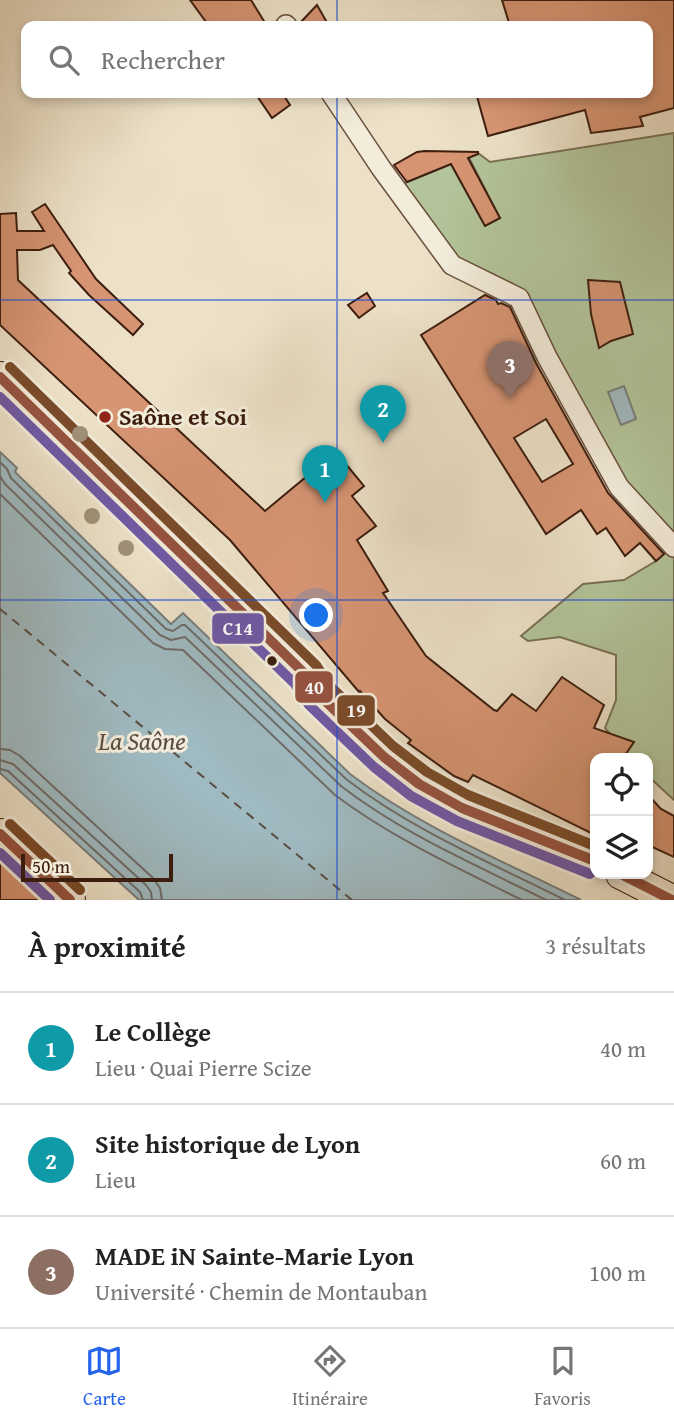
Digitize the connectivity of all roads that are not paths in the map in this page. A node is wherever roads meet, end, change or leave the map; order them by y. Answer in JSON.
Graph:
{"nodes":[{"id":1,"x":334,"y":98,"type":"edge"},
{"id":2,"x":0,"y":377,"type":"edge"},
{"id":3,"x":674,"y":547,"type":"edge"},
{"id":4,"x":0,"y":834,"type":"edge"},
{"id":5,"x":590,"y":859,"type":"edge"},
{"id":6,"x":631,"y":879,"type":"edge"},
{"id":7,"x":70,"y":900,"type":"edge"},
{"id":8,"x":672,"y":900,"type":"edge"}],
"edges":[{"from":1,"to":3,"type":"street"},
{"from":2,"to":5,"type":"main road"},
{"from":4,"to":7,"type":"main road"},
{"from":6,"to":8,"type":"main road"}]}
